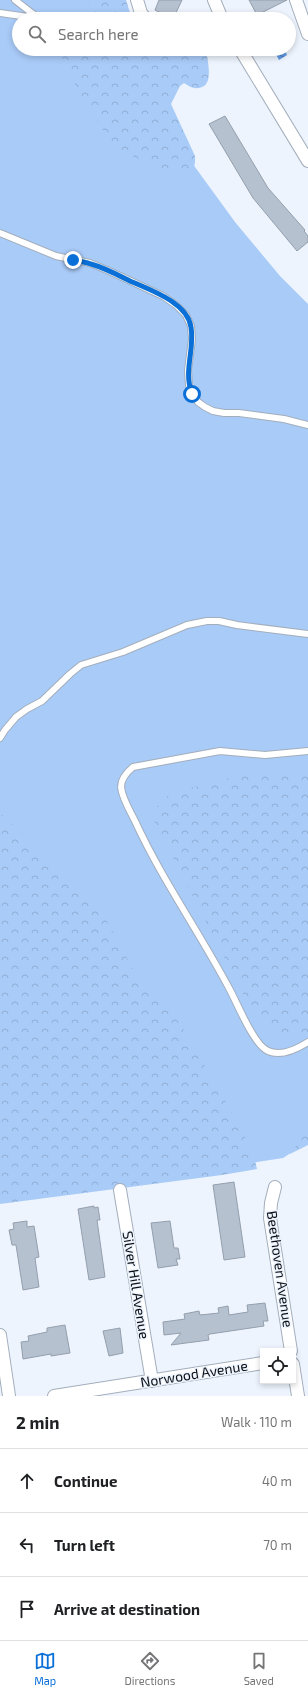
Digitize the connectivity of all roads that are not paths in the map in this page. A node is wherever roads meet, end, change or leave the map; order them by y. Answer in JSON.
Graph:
{"nodes":[{"id":1,"x":15,"y":0,"type":"edge"},
{"id":2,"x":137,"y":0,"type":"edge"},
{"id":3,"x":214,"y":0,"type":"edge"},
{"id":4,"x":296,"y":0,"type":"edge"},
{"id":5,"x":30,"y":12,"type":"edge"},
{"id":6,"x":141,"y":12,"type":"edge"},
{"id":7,"x":219,"y":12,"type":"edge"},
{"id":8,"x":0,"y":13,"type":"edge"},
{"id":9,"x":12,"y":15,"type":"edge"},
{"id":10,"x":308,"y":34,"type":"edge"},
{"id":11,"x":244,"y":56,"type":"edge"},
{"id":12,"x":308,"y":161,"type":"edge"},
{"id":13,"x":0,"y":233,"type":"edge"},
{"id":14,"x":308,"y":425,"type":"edge"},
{"id":15,"x":308,"y":634,"type":"edge"},
{"id":16,"x":0,"y":738,"type":"edge"},
{"id":17,"x":308,"y":751,"type":"edge"},
{"id":18,"x":308,"y":1042,"type":"edge"},
{"id":19,"x":275,"y":1188,"type":"dead end"},
{"id":20,"x":120,"y":1190,"type":"dead end"},
{"id":21,"x":0,"y":1335,"type":"edge"},
{"id":22,"x":291,"y":1348,"type":"edge"},
{"id":23,"x":260,"y":1364,"type":"edge"},
{"id":24,"x":152,"y":1381,"type":"junction"},
{"id":25,"x":296,"y":1383,"type":"edge"},
{"id":26,"x":125,"y":1391,"type":"edge"},
{"id":27,"x":9,"y":1396,"type":"edge"},
{"id":28,"x":54,"y":1396,"type":"edge"},
{"id":29,"x":298,"y":1396,"type":"edge"}],
"edges":[{"from":1,"to":5,"type":"lane"},
{"from":2,"to":6,"type":"street"},
{"from":3,"to":7,"type":"street"},
{"from":4,"to":10,"type":"street"},
{"from":8,"to":9,"type":"lane"},
{"from":11,"to":12,"type":"street"},
{"from":13,"to":14,"type":"lane"},
{"from":15,"to":16,"type":"lane"},
{"from":17,"to":18,"type":"lane"},
{"from":19,"to":22,"type":"street","name":"Beethoven Avenue"},
{"from":20,"to":24,"type":"street","name":"Silver Hill Avenue"},
{"from":21,"to":27,"type":"street"},
{"from":23,"to":24,"type":"street","name":"Norwood Avenue"},
{"from":24,"to":26,"type":"street","name":"Norwood Avenue"},
{"from":25,"to":29,"type":"street"},
{"from":26,"to":28,"type":"street","name":"Norwood Avenue"}]}
